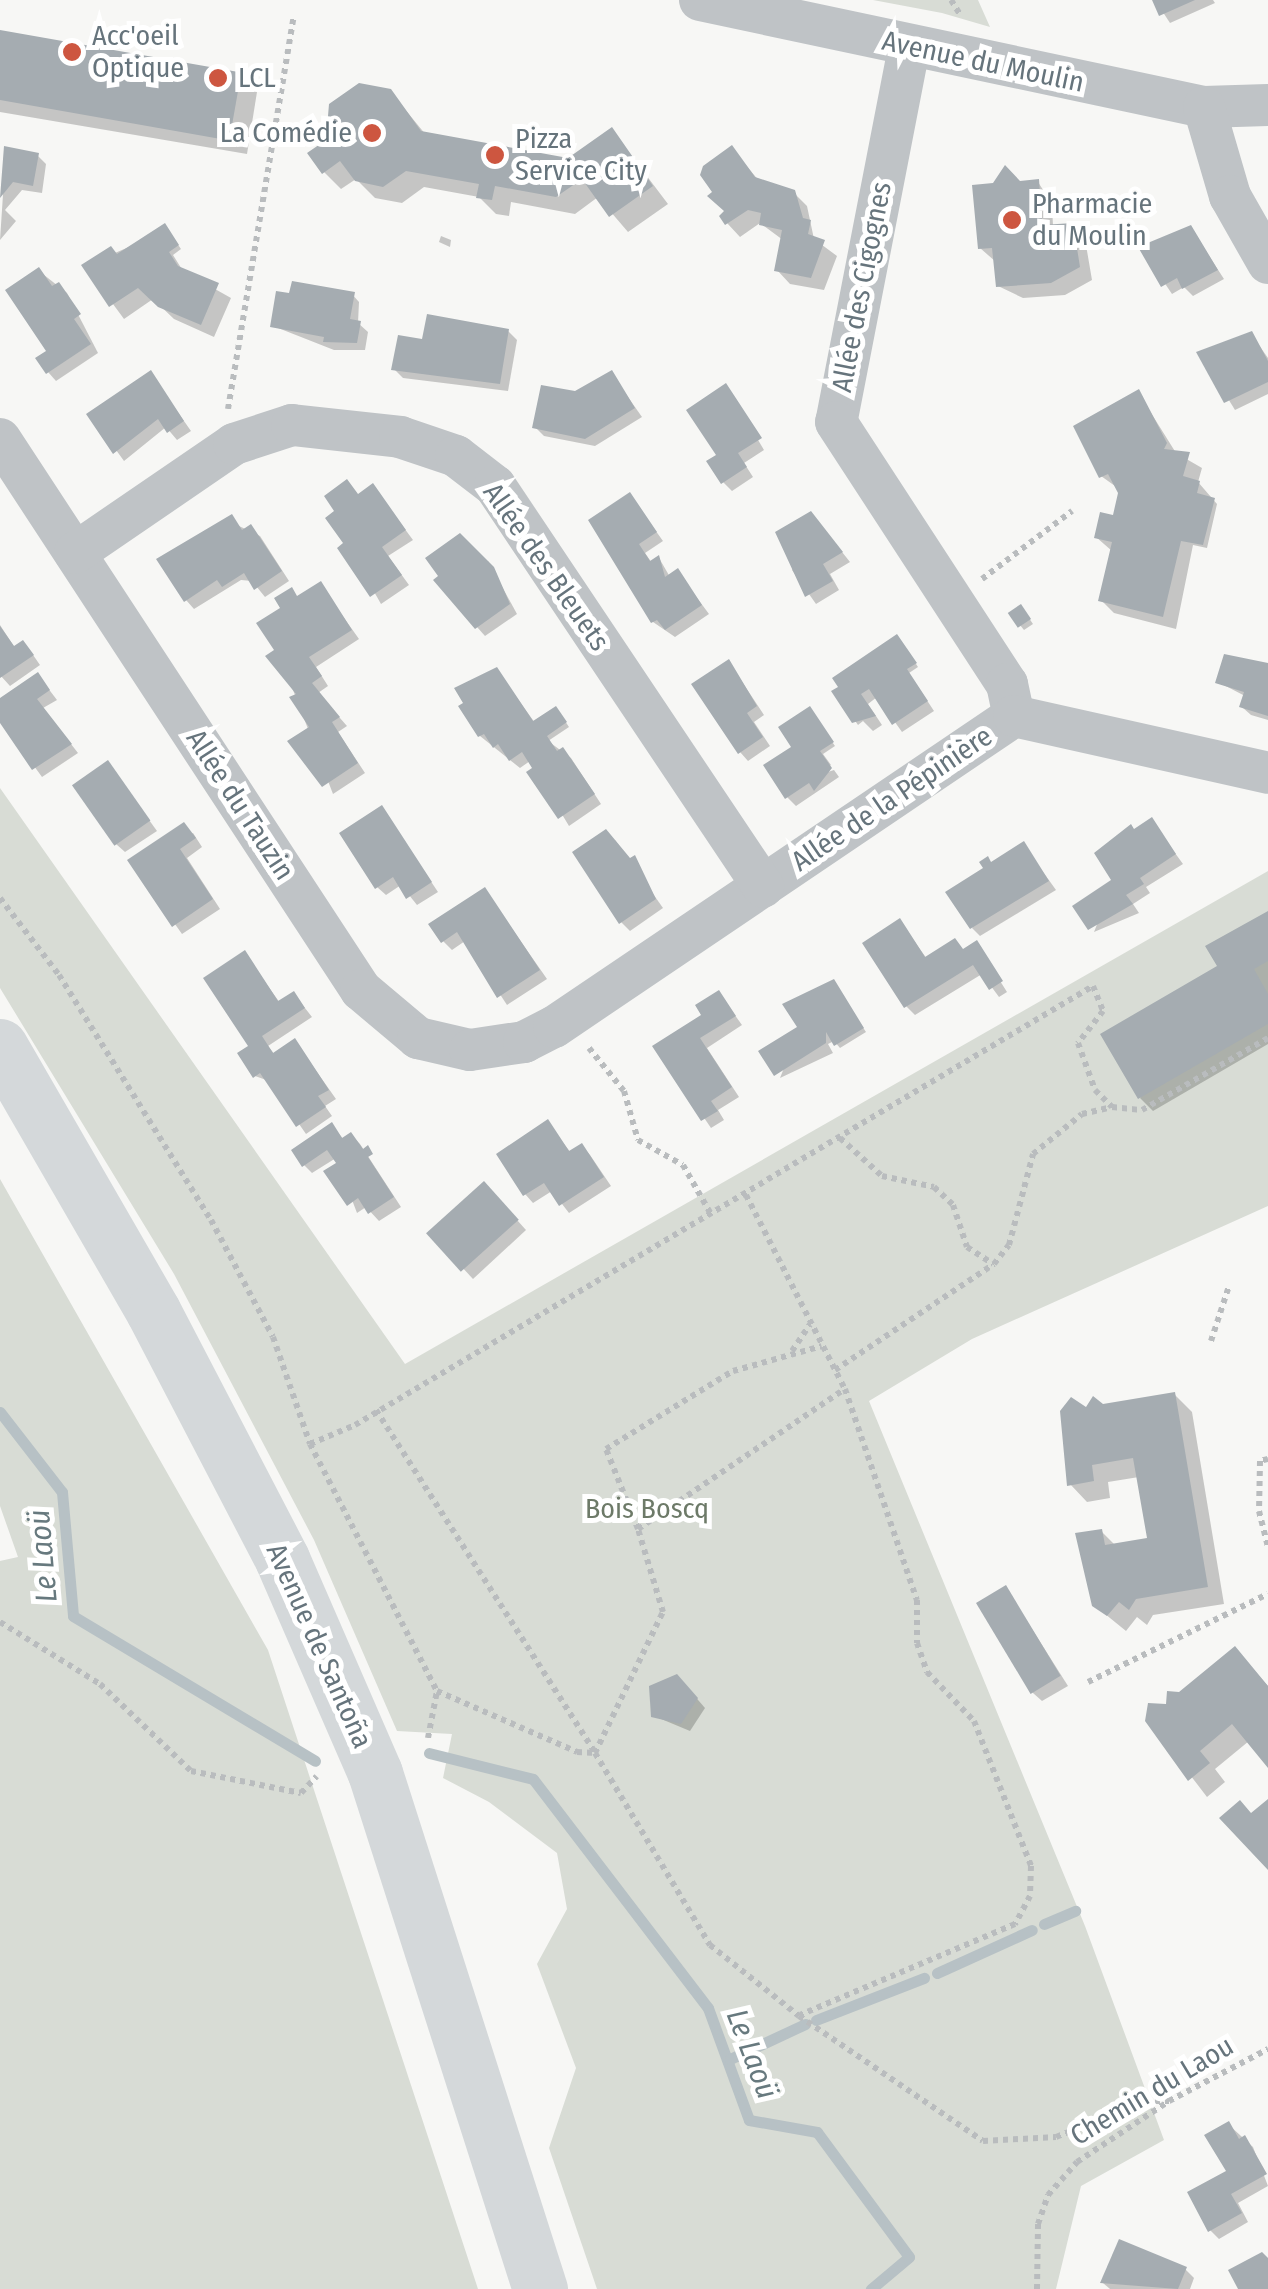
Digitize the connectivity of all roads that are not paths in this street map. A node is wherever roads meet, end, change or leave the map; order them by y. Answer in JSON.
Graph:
{"nodes":[{"id":1,"x":700,"y":0,"type":"edge"},
{"id":2,"x":909,"y":48,"type":"junction"},
{"id":3,"x":1268,"y":105,"type":"edge"},
{"id":4,"x":1204,"y":107,"type":"junction"},
{"id":5,"x":1268,"y":263,"type":"edge"},
{"id":6,"x":0,"y":439,"type":"edge"},
{"id":7,"x":75,"y":553,"type":"junction"},
{"id":8,"x":1014,"y":716,"type":"junction"},
{"id":9,"x":1268,"y":773,"type":"edge"},
{"id":10,"x":764,"y":887,"type":"junction"},
{"id":11,"x":554,"y":1027,"type":"joint"},
{"id":12,"x":0,"y":1046,"type":"edge"},
{"id":13,"x":540,"y":2289,"type":"edge"}],
"edges":[{"from":1,"to":2,"type":"street","name":"Avenue du Moulin"},
{"from":2,"to":4,"type":"street","name":"Avenue du Moulin"},
{"from":2,"to":8,"type":"street","name":"Allée des Cigognes"},
{"from":3,"to":4,"type":"street","name":"Avenue du Moulin"},
{"from":4,"to":5,"type":"street"},
{"from":6,"to":7,"type":"street","name":"Allée du Tauzin"},
{"from":7,"to":10,"type":"street","name":"Allée des Bleuets"},
{"from":7,"to":11,"type":"street","name":"Allée du Tauzin"},
{"from":8,"to":9,"type":"street","name":"Allée de la Pépinière"},
{"from":8,"to":10,"type":"street","name":"Allée de la Pépinière"},
{"from":10,"to":11,"type":"street","name":"Allée de la Pépinière"},
{"from":12,"to":13,"type":"main road","name":"Avenue de Santoña"}]}
